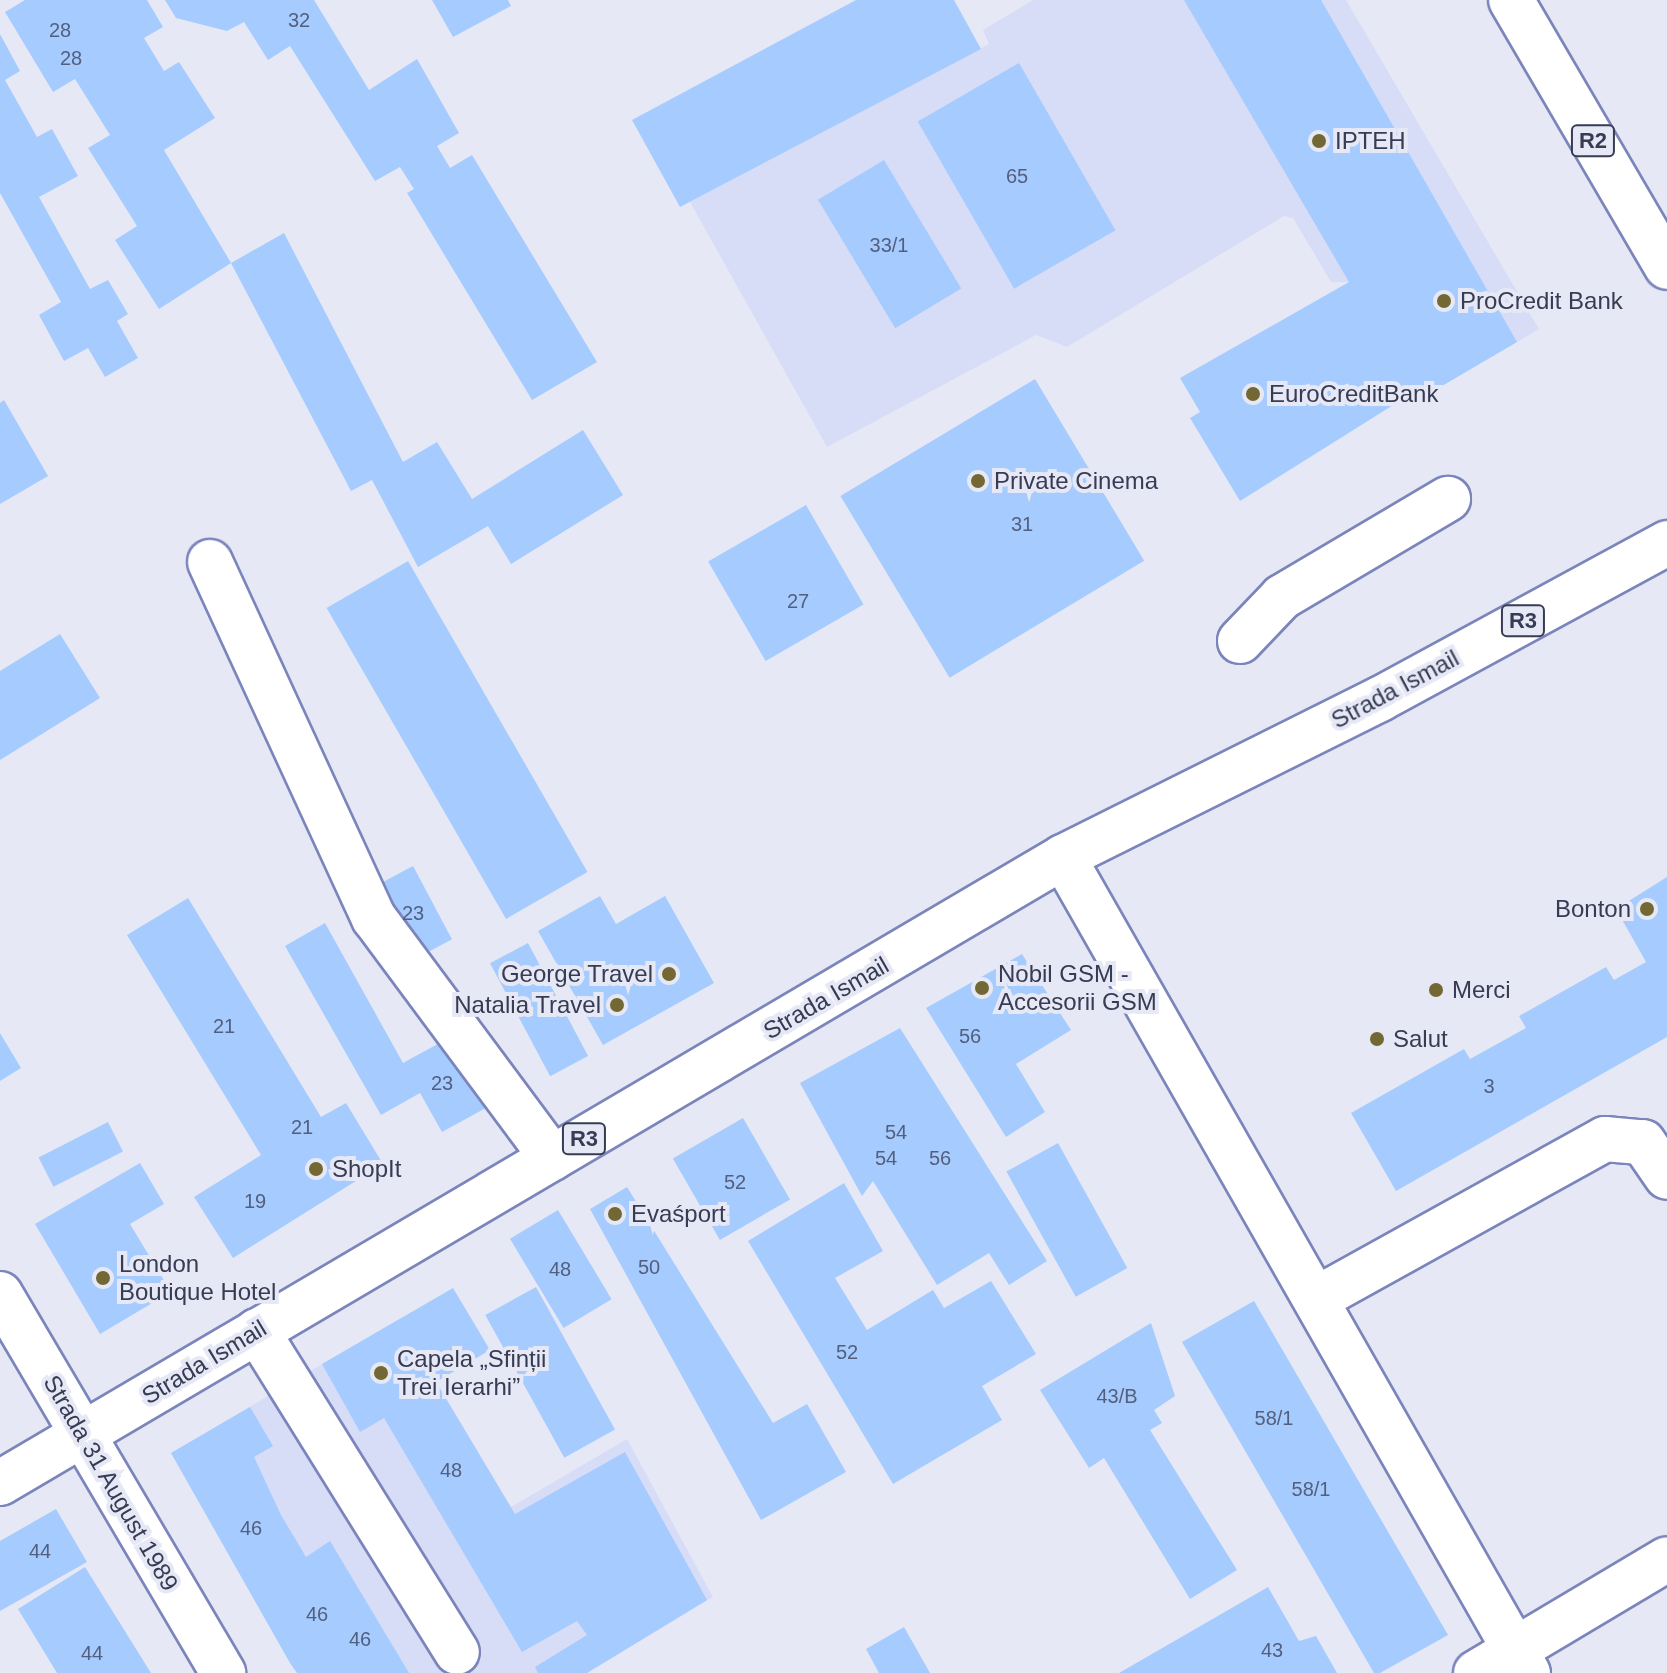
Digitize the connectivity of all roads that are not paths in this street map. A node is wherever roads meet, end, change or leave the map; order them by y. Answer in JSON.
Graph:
{"nodes":[{"id":1,"x":1511,"y":0,"type":"edge"},
{"id":2,"x":1667,"y":267,"type":"edge"},
{"id":3,"x":1448,"y":499,"type":"dead end"},
{"id":4,"x":1667,"y":543,"type":"edge"},
{"id":5,"x":210,"y":562,"type":"dead end"},
{"id":6,"x":1240,"y":641,"type":"dead end"},
{"id":7,"x":1063,"y":857,"type":"junction"},
{"id":8,"x":552,"y":1158,"type":"junction"},
{"id":9,"x":1667,"y":1177,"type":"edge"},
{"id":10,"x":0,"y":1294,"type":"edge"},
{"id":11,"x":1318,"y":1298,"type":"junction"},
{"id":12,"x":257,"y":1331,"type":"junction"},
{"id":13,"x":81,"y":1434,"type":"junction"},
{"id":14,"x":0,"y":1483,"type":"edge"},
{"id":15,"x":1667,"y":1559,"type":"edge"},
{"id":16,"x":457,"y":1652,"type":"dead end"},
{"id":17,"x":1521,"y":1661,"type":"edge"},
{"id":18,"x":223,"y":1673,"type":"edge"},
{"id":19,"x":1476,"y":1673,"type":"edge"}],
"edges":[{"from":1,"to":2,"type":"main road","number":"R2"},
{"from":3,"to":6,"type":"main road"},
{"from":4,"to":7,"type":"main road","name":"Strada Ismail","number":"R3"},
{"from":5,"to":8,"type":"main road"},
{"from":7,"to":8,"type":"main road","name":"Strada Ismail","number":"R3"},
{"from":7,"to":11,"type":"main road"},
{"from":8,"to":12,"type":"main road","name":"Strada Ismail","number":"R3"},
{"from":9,"to":11,"type":"main road"},
{"from":10,"to":13,"type":"main road","name":"Strada 31 August 1989"},
{"from":11,"to":17,"type":"main road"},
{"from":12,"to":13,"type":"main road","name":"Strada Ismail","number":"R3"},
{"from":12,"to":16,"type":"main road"},
{"from":13,"to":14,"type":"main road","name":"Strada Ismail","number":"R3"},
{"from":13,"to":18,"type":"main road","name":"Strada 31 August 1989"},
{"from":15,"to":17,"type":"main road"},
{"from":17,"to":19,"type":"main road"}]}
